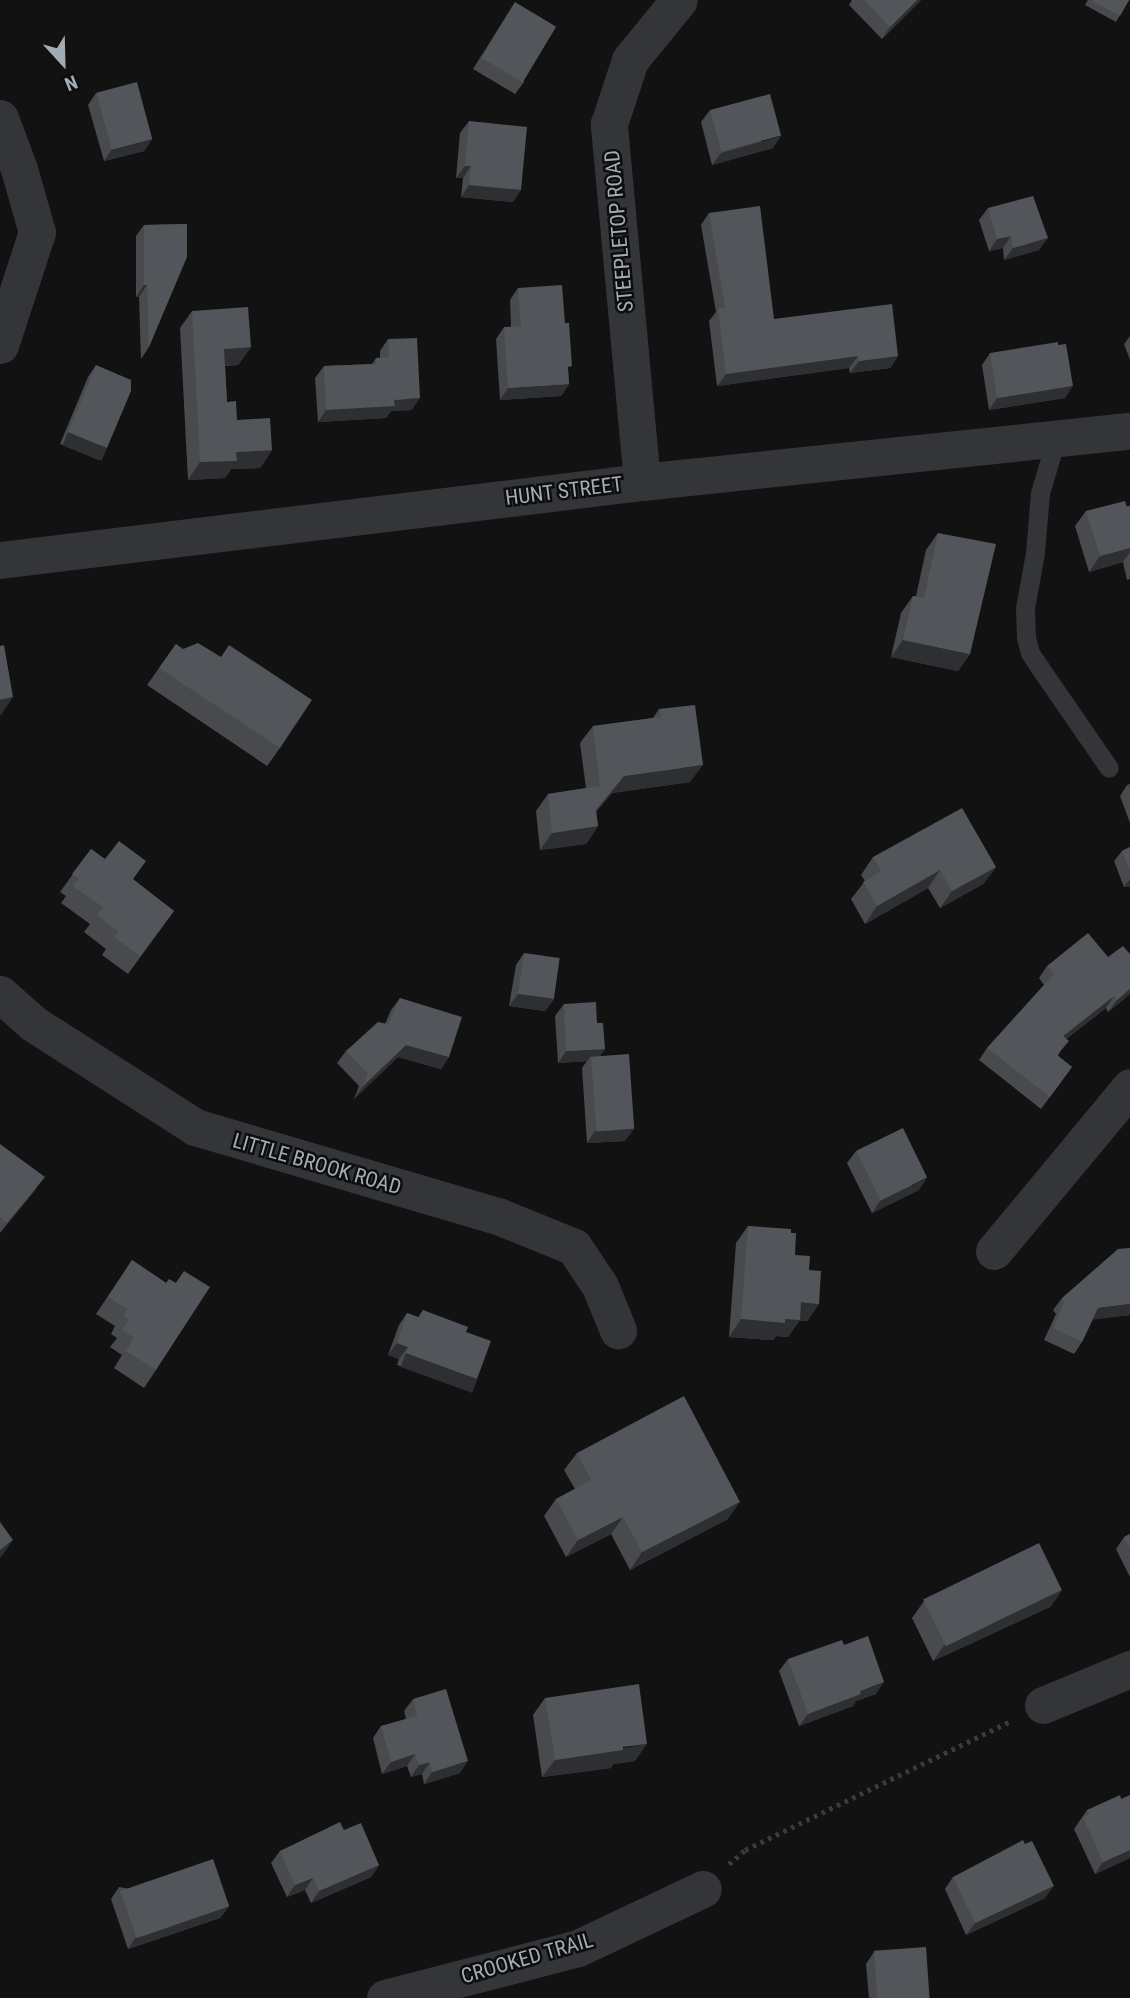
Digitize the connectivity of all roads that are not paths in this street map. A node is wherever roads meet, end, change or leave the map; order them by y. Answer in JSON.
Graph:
{"nodes":[{"id":1,"x":679,"y":0,"type":"edge"},
{"id":2,"x":0,"y":118,"type":"edge"},
{"id":3,"x":0,"y":345,"type":"edge"},
{"id":4,"x":1130,"y":431,"type":"edge"},
{"id":5,"x":1056,"y":439,"type":"junction"},
{"id":6,"x":642,"y":482,"type":"junction"},
{"id":7,"x":0,"y":560,"type":"edge"},
{"id":8,"x":1109,"y":768,"type":"dead end"},
{"id":9,"x":0,"y":994,"type":"edge"},
{"id":10,"x":1130,"y":1087,"type":"edge"},
{"id":11,"x":995,"y":1251,"type":"dead end"},
{"id":12,"x":618,"y":1330,"type":"dead end"},
{"id":13,"x":1130,"y":1669,"type":"edge"},
{"id":14,"x":1043,"y":1705,"type":"road end"},
{"id":15,"x":703,"y":1889,"type":"road end"},
{"id":16,"x":385,"y":1998,"type":"edge"}],
"edges":[{"from":1,"to":6,"type":"street","name":"STEEPLETOP ROAD"},
{"from":2,"to":3,"type":"street"},
{"from":4,"to":5,"type":"street","name":"HUNT STREET"},
{"from":5,"to":6,"type":"street","name":"HUNT STREET"},
{"from":5,"to":8,"type":"lane"},
{"from":6,"to":7,"type":"street","name":"HUNT STREET"},
{"from":9,"to":12,"type":"street","name":"LITTLE BROOK ROAD"},
{"from":10,"to":11,"type":"street"},
{"from":13,"to":14,"type":"street"},
{"from":15,"to":16,"type":"street","name":"CROOKED TRAIL"}]}
